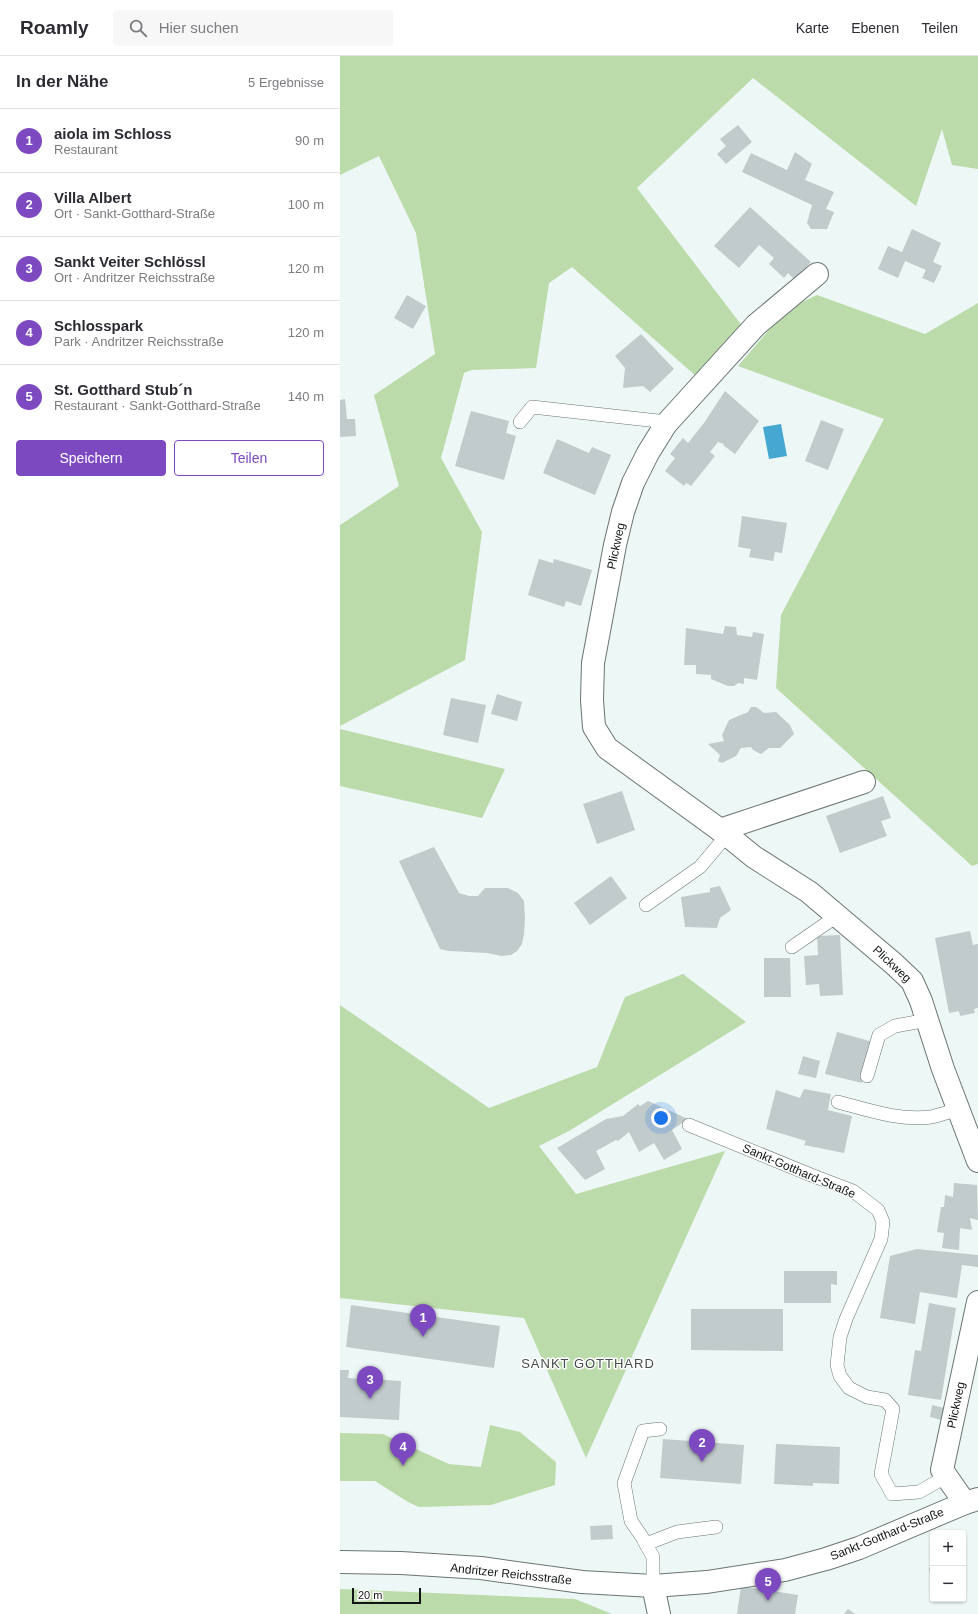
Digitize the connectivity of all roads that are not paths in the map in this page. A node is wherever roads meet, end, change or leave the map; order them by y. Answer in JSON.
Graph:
{"nodes":[{"id":1,"x":817,"y":274,"type":"dead end"},
{"id":2,"x":520,"y":422,"type":"dead end"},
{"id":3,"x":666,"y":424,"type":"junction"},
{"id":4,"x":864,"y":782,"type":"dead end"},
{"id":5,"x":724,"y":832,"type":"junction"},
{"id":6,"x":646,"y":905,"type":"dead end"},
{"id":7,"x":837,"y":916,"type":"junction"},
{"id":8,"x":792,"y":947,"type":"dead end"},
{"id":9,"x":927,"y":1020,"type":"junction"},
{"id":10,"x":867,"y":1076,"type":"dead end"},
{"id":11,"x":838,"y":1102,"type":"dead end"},
{"id":12,"x":958,"y":1109,"type":"junction"},
{"id":13,"x":689,"y":1125,"type":"dead end"},
{"id":14,"x":978,"y":1161,"type":"edge"},
{"id":15,"x":978,"y":1302,"type":"edge"},
{"id":16,"x":660,"y":1429,"type":"dead end"},
{"id":17,"x":947,"y":1476,"type":"junction"},
{"id":18,"x":972,"y":1501,"type":"edge"},
{"id":19,"x":716,"y":1527,"type":"dead end"},
{"id":20,"x":646,"y":1544,"type":"junction"},
{"id":21,"x":340,"y":1562,"type":"edge"},
{"id":22,"x":653,"y":1586,"type":"junction"},
{"id":23,"x":659,"y":1614,"type":"edge"}],
"edges":[{"from":1,"to":3,"type":"street","name":"Plickweg"},
{"from":2,"to":3,"type":"lane"},
{"from":3,"to":5,"type":"street","name":"Plickweg"},
{"from":4,"to":5,"type":"street"},
{"from":5,"to":6,"type":"lane"},
{"from":5,"to":7,"type":"street","name":"Plickweg"},
{"from":7,"to":8,"type":"lane"},
{"from":7,"to":9,"type":"street","name":"Plickweg"},
{"from":9,"to":10,"type":"lane"},
{"from":9,"to":12,"type":"street","name":"Plickweg"},
{"from":11,"to":12,"type":"lane"},
{"from":12,"to":14,"type":"street","name":"Plickweg"},
{"from":13,"to":17,"type":"lane","name":"Sankt-Gotthard-Straße"},
{"from":15,"to":17,"type":"street","name":"Plickweg"},
{"from":16,"to":20,"type":"lane"},
{"from":17,"to":18,"type":"street","name":"Plickweg"},
{"from":18,"to":22,"type":"street","name":"Sankt-Gotthard-Straße"},
{"from":19,"to":20,"type":"lane"},
{"from":20,"to":22,"type":"lane"},
{"from":21,"to":22,"type":"street","name":"Andritzer Reichsstraße"},
{"from":22,"to":23,"type":"street"}]}
